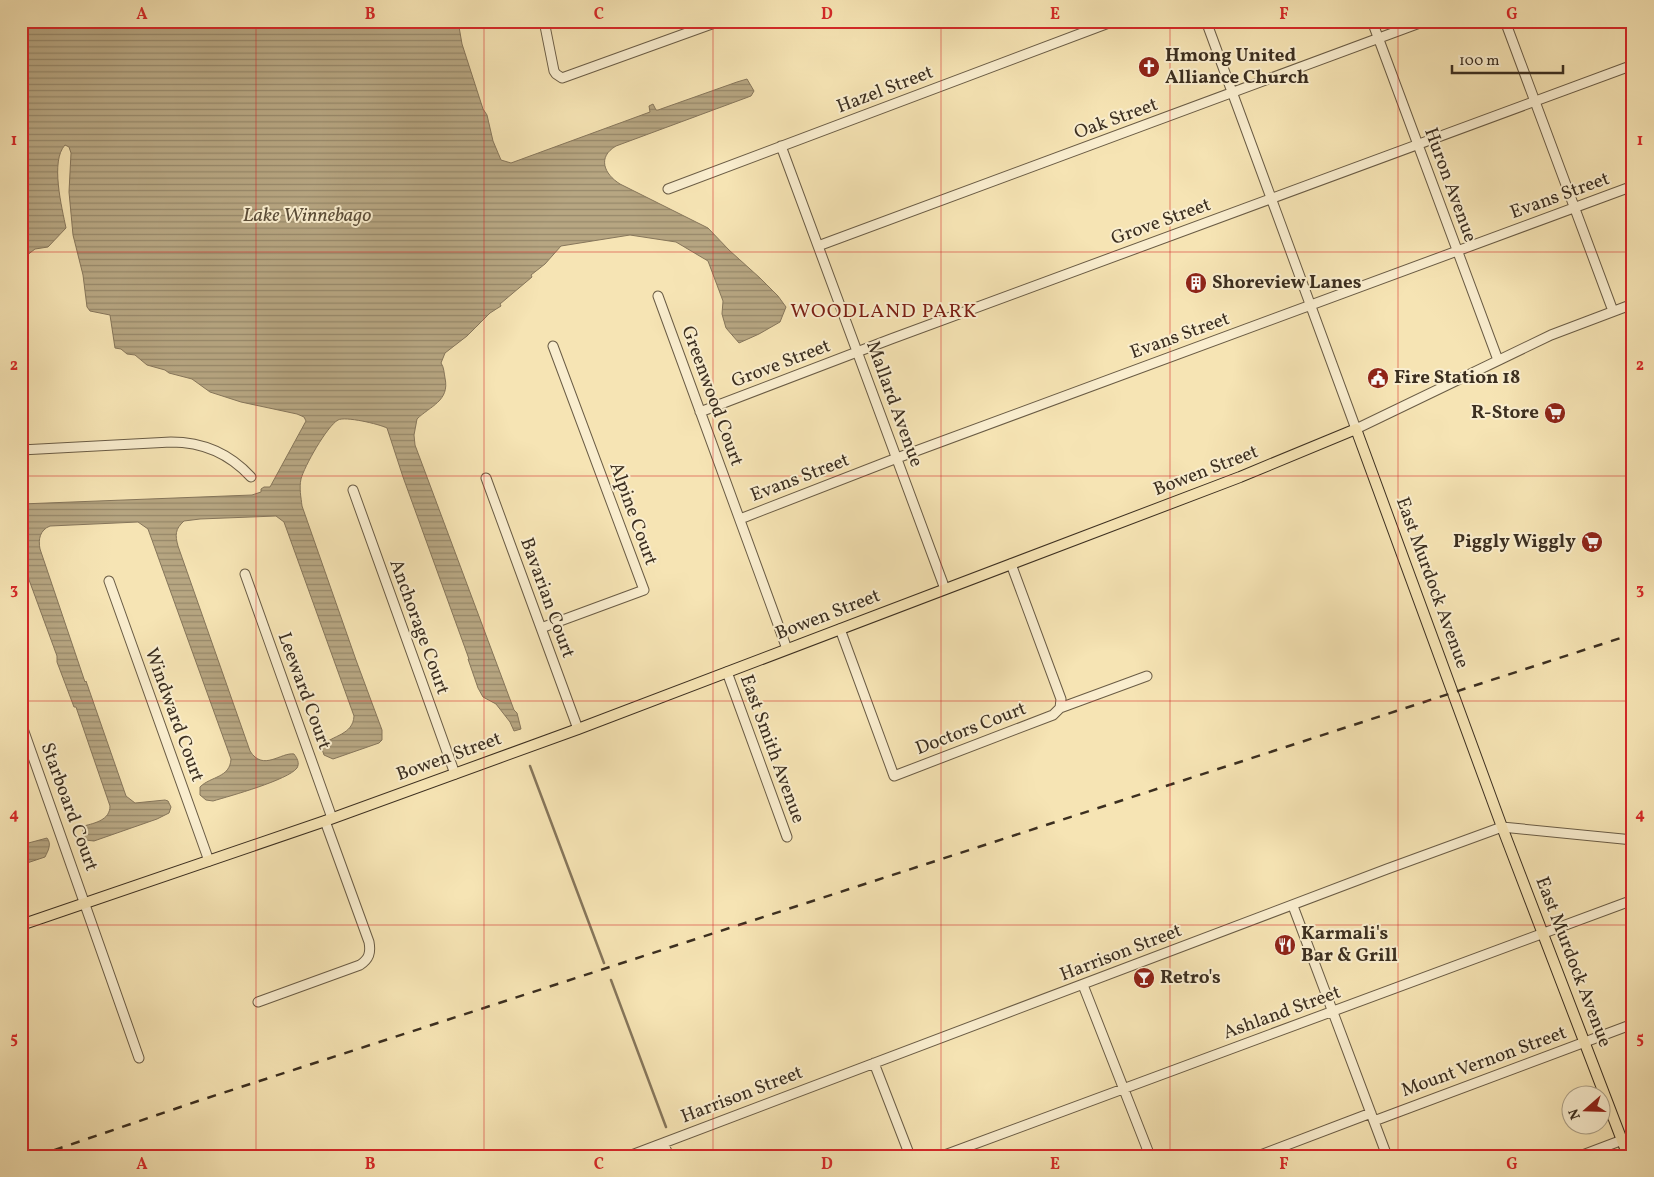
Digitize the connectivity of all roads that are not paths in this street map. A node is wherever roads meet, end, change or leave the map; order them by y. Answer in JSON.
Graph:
{"nodes":[{"id":1,"x":544,"y":21,"type":"edge"},
{"id":2,"x":720,"y":21,"type":"edge"},
{"id":3,"x":1114,"y":21,"type":"edge"},
{"id":4,"x":1206,"y":21,"type":"edge"},
{"id":5,"x":1372,"y":21,"type":"edge"},
{"id":6,"x":1424,"y":21,"type":"edge"},
{"id":7,"x":1505,"y":21,"type":"edge"},
{"id":8,"x":1378,"y":38,"type":"junction"},
{"id":9,"x":1633,"y":65,"type":"edge"},
{"id":10,"x":1233,"y":93,"type":"junction"},
{"id":11,"x":1535,"y":102,"type":"junction"},
{"id":12,"x":1418,"y":145,"type":"junction"},
{"id":13,"x":781,"y":146,"type":"junction"},
{"id":14,"x":1633,"y":186,"type":"edge"},
{"id":15,"x":668,"y":189,"type":"dead end"},
{"id":16,"x":1271,"y":200,"type":"junction"},
{"id":17,"x":1574,"y":208,"type":"junction"},
{"id":18,"x":818,"y":246,"type":"junction"},
{"id":19,"x":1456,"y":251,"type":"junction"},
{"id":20,"x":658,"y":296,"type":"dead end"},
{"id":21,"x":1633,"y":304,"type":"edge"},
{"id":22,"x":1310,"y":305,"type":"junction"},
{"id":23,"x":1613,"y":311,"type":"junction"},
{"id":24,"x":553,"y":346,"type":"dead end"},
{"id":25,"x":858,"y":352,"type":"junction"},
{"id":26,"x":1498,"y":360,"type":"junction"},
{"id":27,"x":700,"y":412,"type":"junction"},
{"id":28,"x":1356,"y":429,"type":"junction"},
{"id":29,"x":21,"y":450,"type":"edge"},
{"id":30,"x":897,"y":458,"type":"junction"},
{"id":31,"x":251,"y":476,"type":"dead end"},
{"id":32,"x":486,"y":478,"type":"dead end"},
{"id":33,"x":353,"y":490,"type":"dead end"},
{"id":34,"x":740,"y":519,"type":"junction"},
{"id":35,"x":1011,"y":564,"type":"junction"},
{"id":36,"x":245,"y":574,"type":"dead end"},
{"id":37,"x":109,"y":581,"type":"dead end"},
{"id":38,"x":945,"y":589,"type":"junction"},
{"id":39,"x":541,"y":628,"type":"junction"},
{"id":40,"x":840,"y":629,"type":"junction"},
{"id":41,"x":787,"y":649,"type":"junction"},
{"id":42,"x":727,"y":672,"type":"junction"},
{"id":43,"x":1147,"y":676,"type":"dead end"},
{"id":44,"x":1060,"y":708,"type":"junction"},
{"id":45,"x":21,"y":723,"type":"edge"},
{"id":46,"x":578,"y":729,"type":"junction"},
{"id":47,"x":455,"y":774,"type":"junction"},
{"id":48,"x":329,"y":819,"type":"junction"},
{"id":49,"x":1502,"y":828,"type":"junction"},
{"id":50,"x":787,"y":837,"type":"dead end"},
{"id":51,"x":1633,"y":840,"type":"edge"},
{"id":52,"x":209,"y":861,"type":"junction"},
{"id":53,"x":1633,"y":900,"type":"edge"},
{"id":54,"x":86,"y":902,"type":"junction"},
{"id":55,"x":1293,"y":906,"type":"junction"},
{"id":56,"x":21,"y":925,"type":"edge"},
{"id":57,"x":1543,"y":933,"type":"junction"},
{"id":58,"x":1084,"y":985,"type":"junction"},
{"id":59,"x":258,"y":1002,"type":"dead end"},
{"id":60,"x":1333,"y":1012,"type":"junction"},
{"id":61,"x":1633,"y":1024,"type":"edge"},
{"id":62,"x":1585,"y":1042,"type":"junction"},
{"id":63,"x":139,"y":1058,"type":"dead end"},
{"id":64,"x":874,"y":1063,"type":"junction"},
{"id":65,"x":1123,"y":1088,"type":"junction"},
{"id":66,"x":1373,"y":1117,"type":"junction"},
{"id":67,"x":1633,"y":1136,"type":"edge"},
{"id":68,"x":1622,"y":1140,"type":"junction"},
{"id":69,"x":663,"y":1142,"type":"junction"},
{"id":70,"x":629,"y":1156,"type":"edge"},
{"id":71,"x":669,"y":1156,"type":"edge"},
{"id":72,"x":910,"y":1156,"type":"edge"},
{"id":73,"x":942,"y":1156,"type":"edge"},
{"id":74,"x":1150,"y":1156,"type":"edge"},
{"id":75,"x":1258,"y":1156,"type":"edge"},
{"id":76,"x":1387,"y":1156,"type":"edge"},
{"id":77,"x":1580,"y":1156,"type":"edge"},
{"id":78,"x":1628,"y":1156,"type":"edge"}],
"edges":[{"from":1,"to":2,"type":"street"},
{"from":3,"to":13,"type":"street","name":"Hazel Street"},
{"from":4,"to":10,"type":"street","name":"East Murdock Avenue"},
{"from":5,"to":8,"type":"street","name":"Huron Avenue"},
{"from":6,"to":8,"type":"street","name":"Oak Street"},
{"from":7,"to":11,"type":"street"},
{"from":8,"to":10,"type":"street","name":"Oak Street"},
{"from":8,"to":12,"type":"street","name":"Huron Avenue"},
{"from":9,"to":11,"type":"street","name":"Grove Street"},
{"from":10,"to":16,"type":"street","name":"East Murdock Avenue"},
{"from":10,"to":18,"type":"street","name":"Oak Street"},
{"from":11,"to":12,"type":"street","name":"Grove Street"},
{"from":11,"to":17,"type":"street"},
{"from":12,"to":16,"type":"street","name":"Grove Street"},
{"from":12,"to":19,"type":"street","name":"Huron Avenue"},
{"from":13,"to":15,"type":"street","name":"Hazel Street"},
{"from":13,"to":18,"type":"street","name":"Mallard Avenue"},
{"from":14,"to":17,"type":"street","name":"Evans Street"},
{"from":16,"to":22,"type":"street","name":"East Murdock Avenue"},
{"from":16,"to":25,"type":"street","name":"Grove Street"},
{"from":17,"to":19,"type":"street","name":"Evans Street"},
{"from":17,"to":23,"type":"street"},
{"from":18,"to":25,"type":"street","name":"Mallard Avenue"},
{"from":19,"to":22,"type":"street","name":"Evans Street"},
{"from":19,"to":26,"type":"street","name":"Huron Avenue"},
{"from":20,"to":27,"type":"street","name":"Greenwood Court"},
{"from":21,"to":23,"type":"street","name":"Bowen Street"},
{"from":22,"to":28,"type":"street","name":"East Murdock Avenue"},
{"from":22,"to":30,"type":"street","name":"Evans Street"},
{"from":23,"to":26,"type":"street","name":"Bowen Street"},
{"from":24,"to":39,"type":"street","name":"Alpine Court"},
{"from":25,"to":27,"type":"street","name":"Grove Street"},
{"from":25,"to":30,"type":"street","name":"Mallard Avenue"},
{"from":26,"to":28,"type":"street","name":"Bowen Street"},
{"from":27,"to":34,"type":"street","name":"Greenwood Court"},
{"from":28,"to":35,"type":"main road","name":"Bowen Street"},
{"from":28,"to":49,"type":"main road","name":"East Murdock Avenue"},
{"from":29,"to":31,"type":"street"},
{"from":30,"to":34,"type":"street","name":"Evans Street"},
{"from":30,"to":38,"type":"street","name":"Mallard Avenue"},
{"from":32,"to":39,"type":"street","name":"Bavarian Court"},
{"from":33,"to":47,"type":"street","name":"Anchorage Court"},
{"from":34,"to":41,"type":"street","name":"Greenwood Court"},
{"from":35,"to":38,"type":"main road","name":"Bowen Street"},
{"from":35,"to":44,"type":"street"},
{"from":36,"to":48,"type":"street","name":"Leeward Court"},
{"from":37,"to":52,"type":"street","name":"Windward Court"},
{"from":38,"to":40,"type":"main road","name":"Bowen Street"},
{"from":39,"to":46,"type":"street","name":"Bavarian Court"},
{"from":40,"to":41,"type":"main road","name":"Bowen Street"},
{"from":40,"to":44,"type":"street","name":"Doctors Court"},
{"from":41,"to":42,"type":"main road","name":"Bowen Street"},
{"from":42,"to":46,"type":"main road","name":"Bowen Street"},
{"from":42,"to":50,"type":"street","name":"East Smith Avenue"},
{"from":43,"to":44,"type":"street"},
{"from":45,"to":54,"type":"street","name":"Starboard Court"},
{"from":46,"to":47,"type":"main road","name":"Bowen Street"},
{"from":47,"to":48,"type":"main road","name":"Bowen Street"},
{"from":48,"to":52,"type":"main road","name":"Bowen Street"},
{"from":48,"to":59,"type":"street","name":"Leeward Court"},
{"from":49,"to":51,"type":"street","name":"Harrison Street"},
{"from":49,"to":55,"type":"street","name":"Harrison Street"},
{"from":49,"to":57,"type":"main road","name":"East Murdock Avenue"},
{"from":52,"to":54,"type":"main road","name":"Bowen Street"},
{"from":53,"to":57,"type":"street","name":"Ashland Street"},
{"from":54,"to":56,"type":"main road","name":"Bowen Street"},
{"from":54,"to":63,"type":"street","name":"Starboard Court"},
{"from":55,"to":58,"type":"street","name":"Harrison Street"},
{"from":55,"to":60,"type":"street"},
{"from":57,"to":60,"type":"street","name":"Ashland Street"},
{"from":57,"to":62,"type":"main road","name":"East Murdock Avenue"},
{"from":58,"to":64,"type":"street","name":"Harrison Street"},
{"from":58,"to":65,"type":"street"},
{"from":60,"to":65,"type":"street","name":"Ashland Street"},
{"from":60,"to":66,"type":"street"},
{"from":61,"to":62,"type":"street","name":"Mount Vernon Street"},
{"from":62,"to":66,"type":"street","name":"Mount Vernon Street"},
{"from":62,"to":68,"type":"main road","name":"East Murdock Avenue"},
{"from":64,"to":69,"type":"street","name":"Harrison Street"},
{"from":64,"to":72,"type":"street"},
{"from":65,"to":73,"type":"street","name":"Ashland Street"},
{"from":65,"to":74,"type":"street"},
{"from":66,"to":75,"type":"street","name":"Mount Vernon Street"},
{"from":66,"to":76,"type":"street"},
{"from":67,"to":68,"type":"street"},
{"from":68,"to":77,"type":"street"},
{"from":68,"to":78,"type":"main road","name":"East Murdock Avenue"},
{"from":69,"to":70,"type":"street","name":"Harrison Street"},
{"from":69,"to":71,"type":"street"}]}
